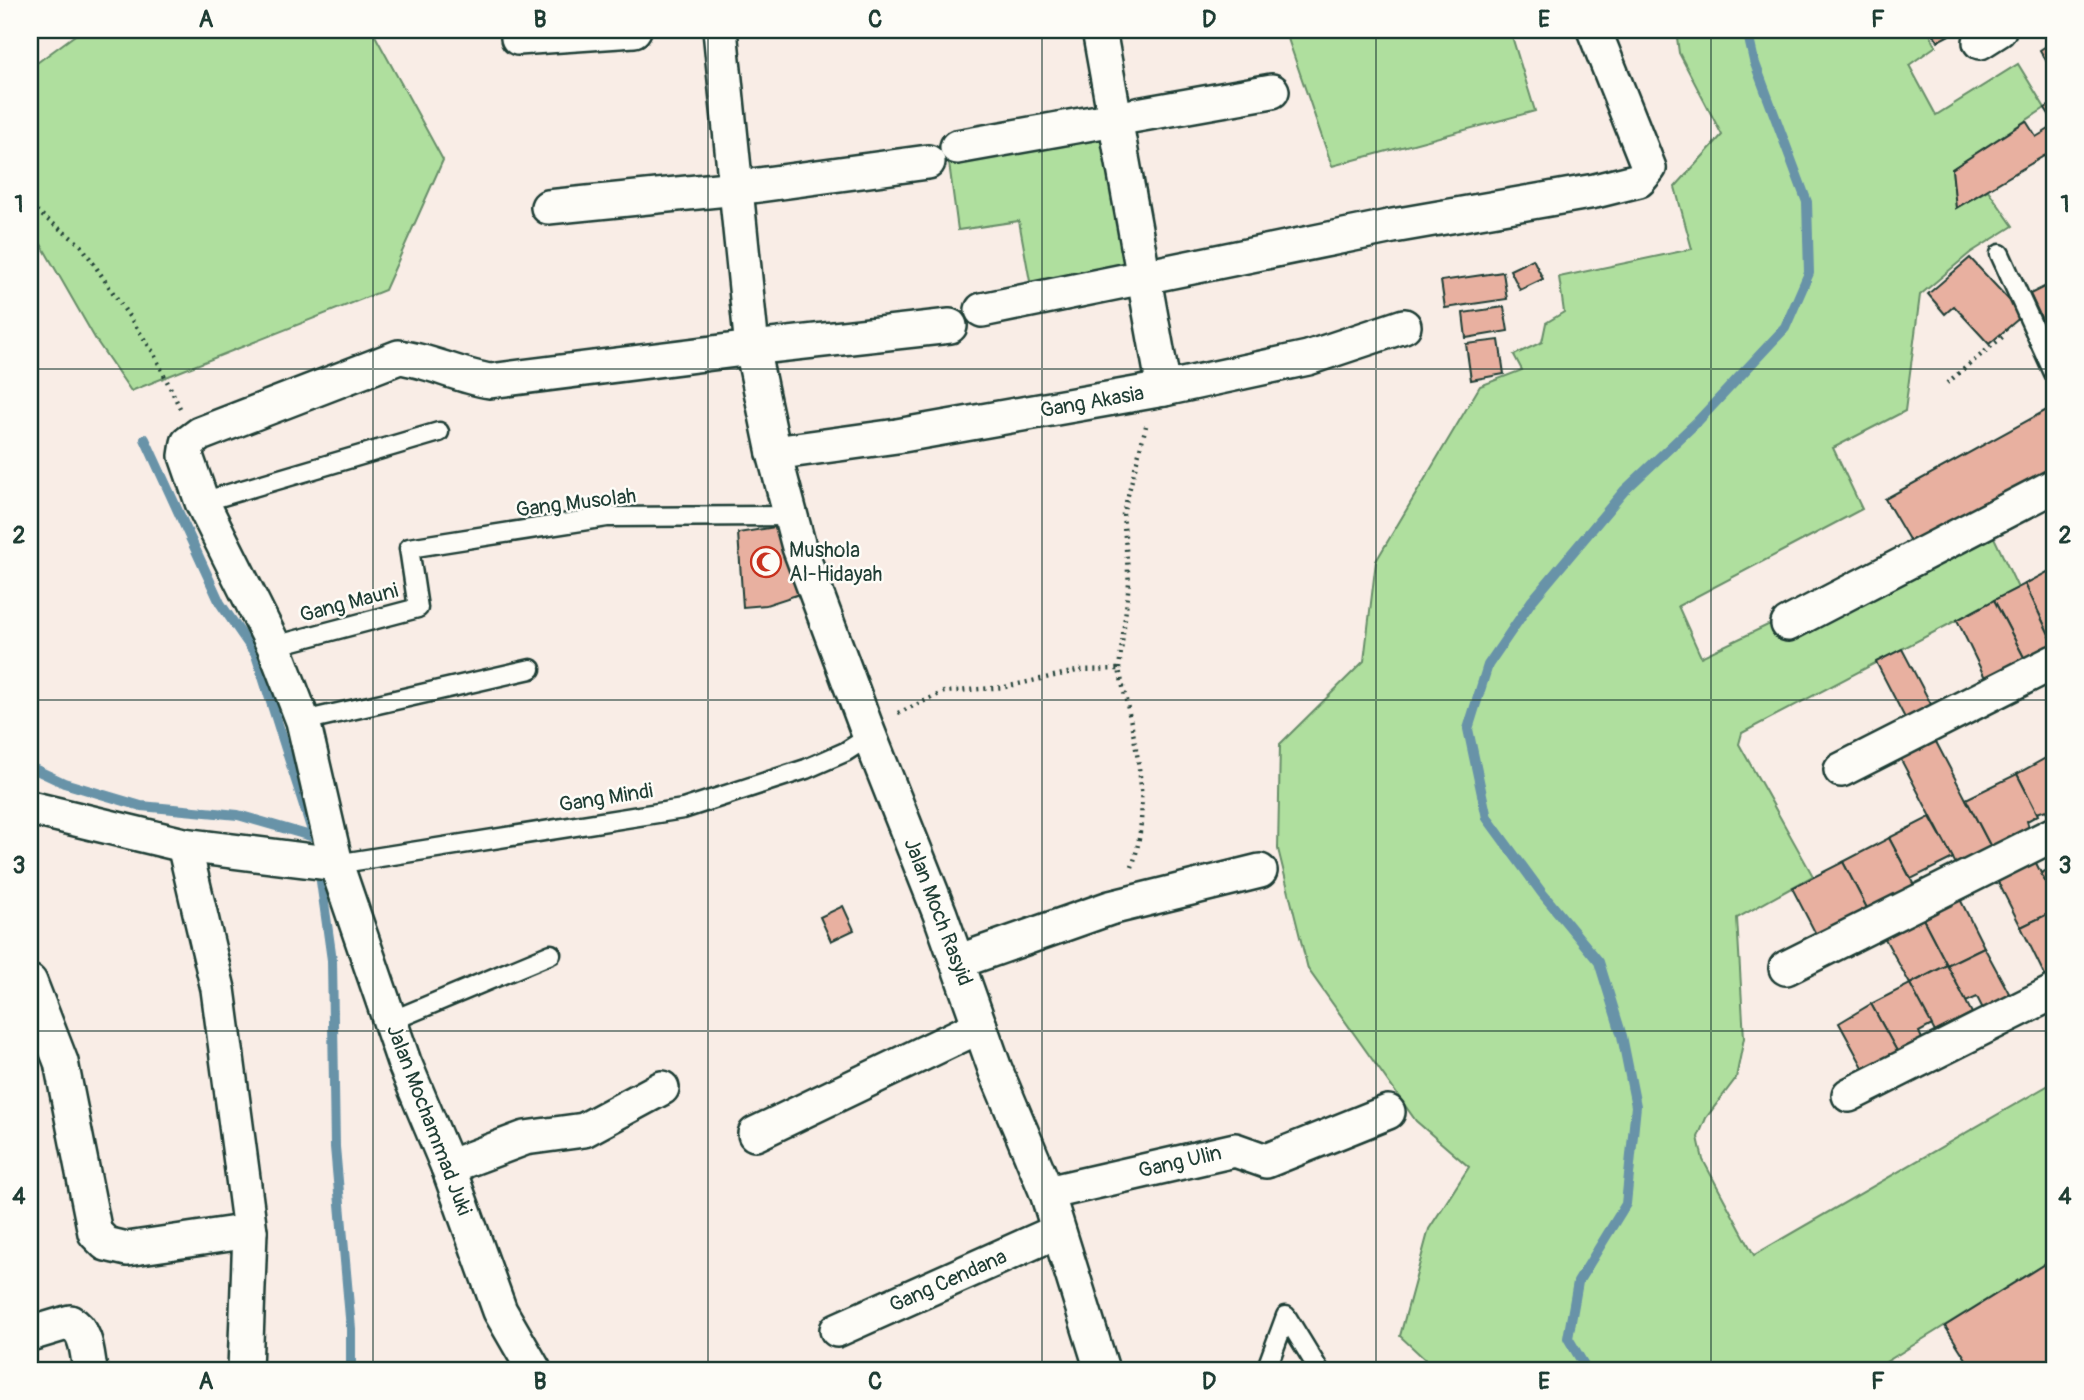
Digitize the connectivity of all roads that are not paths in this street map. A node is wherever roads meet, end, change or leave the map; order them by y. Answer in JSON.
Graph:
{"nodes":[{"id":1,"x":634,"y":30,"type":"edge"},
{"id":2,"x":719,"y":30,"type":"edge"},
{"id":3,"x":1099,"y":30,"type":"edge"},
{"id":4,"x":1594,"y":30,"type":"edge"},
{"id":5,"x":518,"y":38,"type":"dead end"},
{"id":6,"x":1272,"y":91,"type":"dead end"},
{"id":7,"x":1115,"y":117,"type":"junction"},
{"id":8,"x":737,"y":188,"type":"junction"},
{"id":9,"x":548,"y":207,"type":"dead end"},
{"id":10,"x":2000,"y":254,"type":"dead end"},
{"id":11,"x":1144,"y":276,"type":"junction"},
{"id":12,"x":982,"y":310,"type":"dead end"},
{"id":13,"x":950,"y":326,"type":"dead end"},
{"id":14,"x":1404,"y":326,"type":"dead end"},
{"id":15,"x":752,"y":348,"type":"junction"},
{"id":16,"x":2054,"y":373,"type":"edge"},
{"id":17,"x":1164,"y":389,"type":"junction"},
{"id":18,"x":439,"y":432,"type":"dead end"},
{"id":19,"x":774,"y":453,"type":"junction"},
{"id":20,"x":2054,"y":486,"type":"edge"},
{"id":21,"x":202,"y":502,"type":"junction"},
{"id":22,"x":791,"y":516,"type":"junction"},
{"id":23,"x":409,"y":548,"type":"joint"},
{"id":24,"x":1788,"y":624,"type":"dead end"},
{"id":25,"x":274,"y":646,"type":"junction"},
{"id":26,"x":2054,"y":662,"type":"edge"},
{"id":27,"x":531,"y":669,"type":"dead end"},
{"id":28,"x":303,"y":721,"type":"junction"},
{"id":29,"x":868,"y":732,"type":"junction"},
{"id":30,"x":1841,"y":770,"type":"dead end"},
{"id":31,"x":30,"y":808,"type":"edge"},
{"id":32,"x":2054,"y":834,"type":"edge"},
{"id":33,"x":184,"y":845,"type":"junction"},
{"id":34,"x":321,"y":863,"type":"junction"},
{"id":35,"x":1260,"y":871,"type":"dead end"},
{"id":36,"x":551,"y":954,"type":"dead end"},
{"id":37,"x":957,"y":962,"type":"junction"},
{"id":38,"x":1786,"y":968,"type":"dead end"},
{"id":39,"x":30,"y":982,"type":"edge"},
{"id":40,"x":2054,"y":992,"type":"edge"},
{"id":41,"x":391,"y":1021,"type":"junction"},
{"id":42,"x":980,"y":1026,"type":"junction"},
{"id":43,"x":662,"y":1088,"type":"dead end"},
{"id":44,"x":1849,"y":1095,"type":"dead end"},
{"id":45,"x":1388,"y":1112,"type":"dead end"},
{"id":46,"x":755,"y":1134,"type":"dead end"},
{"id":47,"x":448,"y":1167,"type":"junction"},
{"id":48,"x":1047,"y":1193,"type":"junction"},
{"id":49,"x":250,"y":1231,"type":"junction"},
{"id":50,"x":1058,"y":1231,"type":"junction"},
{"id":51,"x":837,"y":1330,"type":"dead end"},
{"id":52,"x":30,"y":1334,"type":"edge"},
{"id":53,"x":90,"y":1370,"type":"edge"},
{"id":54,"x":245,"y":1370,"type":"edge"},
{"id":55,"x":534,"y":1370,"type":"edge"},
{"id":56,"x":1102,"y":1370,"type":"edge"},
{"id":57,"x":1266,"y":1370,"type":"edge"},
{"id":58,"x":1319,"y":1370,"type":"edge"}],
"edges":[{"from":1,"to":5,"type":"street"},
{"from":2,"to":8,"type":"street","name":"Jalan Moch Rasyid"},
{"from":3,"to":7,"type":"street"},
{"from":4,"to":11,"type":"street"},
{"from":6,"to":7,"type":"street"},
{"from":7,"to":8,"type":"street"},
{"from":7,"to":11,"type":"street"},
{"from":8,"to":9,"type":"street"},
{"from":8,"to":15,"type":"street","name":"Jalan Moch Rasyid"},
{"from":10,"to":16,"type":"lane"},
{"from":11,"to":12,"type":"street"},
{"from":11,"to":17,"type":"street"},
{"from":13,"to":15,"type":"street"},
{"from":14,"to":17,"type":"street","name":"Gang Akasia"},
{"from":15,"to":19,"type":"street","name":"Jalan Moch Rasyid"},
{"from":15,"to":21,"type":"street","name":"Jalan Mochammad Juki"},
{"from":17,"to":19,"type":"street","name":"Gang Akasia"},
{"from":18,"to":21,"type":"lane"},
{"from":19,"to":22,"type":"street","name":"Jalan Moch Rasyid"},
{"from":20,"to":24,"type":"street"},
{"from":21,"to":25,"type":"street","name":"Jalan Mochammad Juki"},
{"from":22,"to":23,"type":"lane","name":"Gang Musolah"},
{"from":22,"to":29,"type":"street","name":"Jalan Moch Rasyid"},
{"from":23,"to":25,"type":"lane","name":"Gang Mauni"},
{"from":25,"to":28,"type":"street","name":"Jalan Mochammad Juki"},
{"from":26,"to":30,"type":"street"},
{"from":27,"to":28,"type":"lane"},
{"from":28,"to":34,"type":"street","name":"Jalan Mochammad Juki"},
{"from":29,"to":34,"type":"lane","name":"Gang Mindi"},
{"from":29,"to":37,"type":"street","name":"Jalan Moch Rasyid"},
{"from":31,"to":33,"type":"street"},
{"from":32,"to":38,"type":"street"},
{"from":33,"to":34,"type":"street"},
{"from":33,"to":49,"type":"street"},
{"from":34,"to":41,"type":"street","name":"Jalan Mochammad Juki"},
{"from":35,"to":37,"type":"street"},
{"from":36,"to":41,"type":"lane"},
{"from":37,"to":42,"type":"street","name":"Jalan Moch Rasyid"},
{"from":39,"to":49,"type":"street"},
{"from":40,"to":44,"type":"street"},
{"from":41,"to":47,"type":"street","name":"Jalan Mochammad Juki"},
{"from":42,"to":46,"type":"street"},
{"from":42,"to":48,"type":"street","name":"Jalan Moch Rasyid"},
{"from":43,"to":47,"type":"street"},
{"from":45,"to":48,"type":"street","name":"Gang Ulin"},
{"from":47,"to":55,"type":"street","name":"Jalan Mochammad Juki"},
{"from":48,"to":50,"type":"street","name":"Jalan Moch Rasyid"},
{"from":49,"to":54,"type":"street"},
{"from":50,"to":51,"type":"street","name":"Gang Cendana"},
{"from":50,"to":56,"type":"street","name":"Jalan Moch Rasyid"},
{"from":52,"to":53,"type":"street"},
{"from":57,"to":58,"type":"lane"}]}
